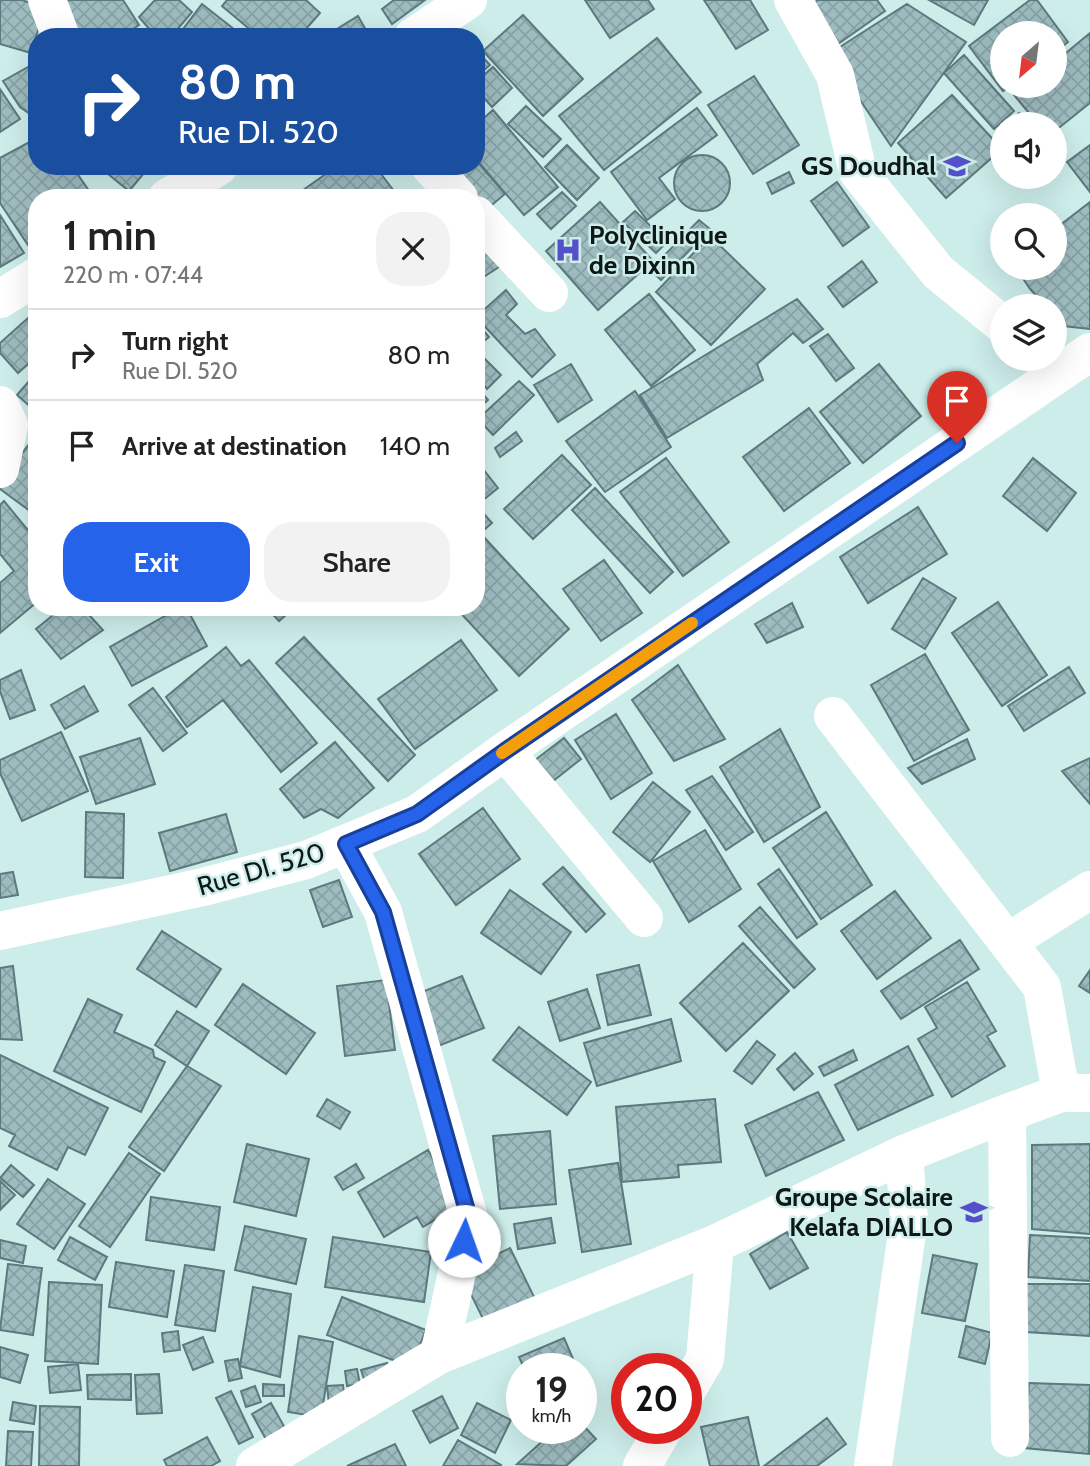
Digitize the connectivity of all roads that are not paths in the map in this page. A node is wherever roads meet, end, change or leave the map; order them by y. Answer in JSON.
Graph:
{"nodes":[{"id":1,"x":47,"y":0,"type":"edge"},
{"id":2,"x":468,"y":0,"type":"edge"},
{"id":3,"x":793,"y":0,"type":"edge"},
{"id":4,"x":58,"y":28,"type":"edge"},
{"id":5,"x":426,"y":28,"type":"edge"},
{"id":6,"x":202,"y":175,"type":"edge"},
{"id":7,"x":438,"y":175,"type":"edge"},
{"id":8,"x":181,"y":189,"type":"edge"},
{"id":9,"x":451,"y":189,"type":"edge"},
{"id":10,"x":485,"y":225,"type":"edge"},
{"id":11,"x":28,"y":282,"type":"edge"},
{"id":12,"x":549,"y":293,"type":"dead end"},
{"id":13,"x":0,"y":299,"type":"edge"},
{"id":14,"x":990,"y":314,"type":"edge"},
{"id":15,"x":1076,"y":364,"type":"edge"},
{"id":16,"x":0,"y":405,"type":"edge"},
{"id":17,"x":0,"y":469,"type":"edge"},
{"id":18,"x":833,"y":716,"type":"dead end"},
{"id":19,"x":505,"y":751,"type":"junction"},
{"id":20,"x":346,"y":844,"type":"junction"},
{"id":21,"x":1090,"y":890,"type":"edge"},
{"id":22,"x":644,"y":918,"type":"dead end"},
{"id":23,"x":0,"y":932,"type":"edge"},
{"id":24,"x":1008,"y":942,"type":"junction"},
{"id":25,"x":1076,"y":1093,"type":"edge"},
{"id":26,"x":1007,"y":1113,"type":"junction"},
{"id":27,"x":904,"y":1154,"type":"junction"},
{"id":28,"x":715,"y":1244,"type":"junction"},
{"id":29,"x":439,"y":1355,"type":"junction"},
{"id":30,"x":702,"y":1364,"type":"edge"},
{"id":31,"x":1010,"y":1438,"type":"dead end"},
{"id":32,"x":655,"y":1444,"type":"edge"},
{"id":33,"x":255,"y":1466,"type":"edge"},
{"id":34,"x":642,"y":1466,"type":"edge"},
{"id":35,"x":873,"y":1466,"type":"edge"}],
"edges":[{"from":1,"to":4,"type":"street"},
{"from":2,"to":5,"type":"street"},
{"from":3,"to":14,"type":"street"},
{"from":6,"to":8,"type":"street"},
{"from":7,"to":9,"type":"street"},
{"from":10,"to":12,"type":"street"},
{"from":11,"to":13,"type":"street"},
{"from":15,"to":19,"type":"street","name":"Rue DI. 520"},
{"from":16,"to":17,"type":"street"},
{"from":18,"to":24,"type":"street"},
{"from":19,"to":20,"type":"street","name":"Rue DI. 520"},
{"from":19,"to":22,"type":"street"},
{"from":20,"to":23,"type":"street","name":"Rue DI. 520"},
{"from":20,"to":29,"type":"street"},
{"from":21,"to":24,"type":"street"},
{"from":24,"to":25,"type":"street"},
{"from":25,"to":26,"type":"street"},
{"from":26,"to":27,"type":"street"},
{"from":26,"to":31,"type":"street"},
{"from":27,"to":28,"type":"street"},
{"from":27,"to":35,"type":"street"},
{"from":28,"to":29,"type":"street"},
{"from":28,"to":30,"type":"street"},
{"from":29,"to":33,"type":"street"},
{"from":32,"to":34,"type":"street"}]}
